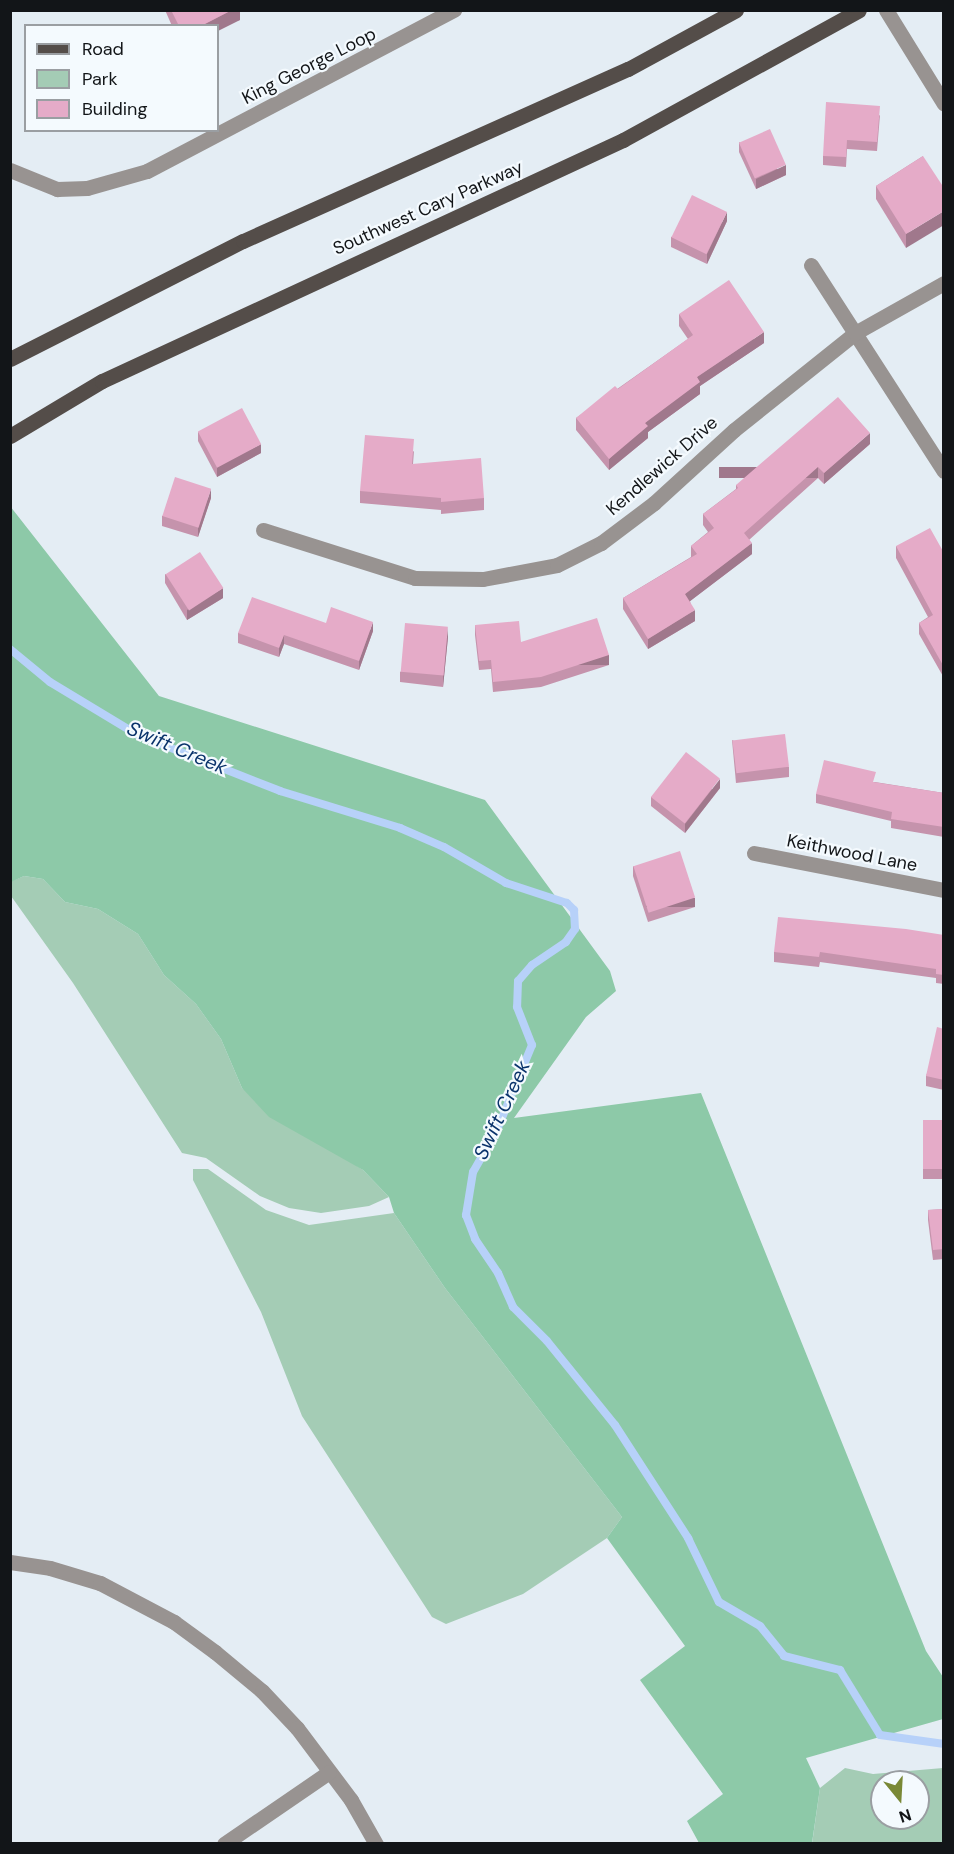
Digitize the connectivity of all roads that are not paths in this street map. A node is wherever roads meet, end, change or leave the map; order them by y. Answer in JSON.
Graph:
{"nodes":[{"id":1,"x":454,"y":10,"type":"edge"},
{"id":2,"x":736,"y":10,"type":"edge"},
{"id":3,"x":859,"y":10,"type":"edge"},
{"id":4,"x":886,"y":10,"type":"edge"},
{"id":5,"x":944,"y":104,"type":"edge"},
{"id":6,"x":10,"y":170,"type":"edge"},
{"id":7,"x":811,"y":265,"type":"dead end"},
{"id":8,"x":944,"y":283,"type":"edge"},
{"id":9,"x":855,"y":333,"type":"junction"},
{"id":10,"x":10,"y":358,"type":"edge"},
{"id":11,"x":10,"y":436,"type":"edge"},
{"id":12,"x":944,"y":471,"type":"edge"},
{"id":13,"x":263,"y":530,"type":"dead end"},
{"id":14,"x":754,"y":853,"type":"dead end"},
{"id":15,"x":944,"y":890,"type":"edge"},
{"id":16,"x":10,"y":1562,"type":"edge"},
{"id":17,"x":329,"y":1772,"type":"junction"},
{"id":18,"x":224,"y":1844,"type":"edge"},
{"id":19,"x":376,"y":1844,"type":"edge"}],
"edges":[{"from":1,"to":6,"type":"street","name":"King George Loop"},
{"from":2,"to":10,"type":"main road"},
{"from":3,"to":11,"type":"main road","name":"Southwest Cary Parkway"},
{"from":4,"to":5,"type":"street"},
{"from":7,"to":9,"type":"street"},
{"from":8,"to":9,"type":"street","name":"Kendlewick Drive"},
{"from":9,"to":12,"type":"street"},
{"from":9,"to":13,"type":"street","name":"Kendlewick Drive"},
{"from":14,"to":15,"type":"street","name":"Keithwood Lane"},
{"from":16,"to":17,"type":"street"},
{"from":17,"to":18,"type":"street"},
{"from":17,"to":19,"type":"street"}]}
